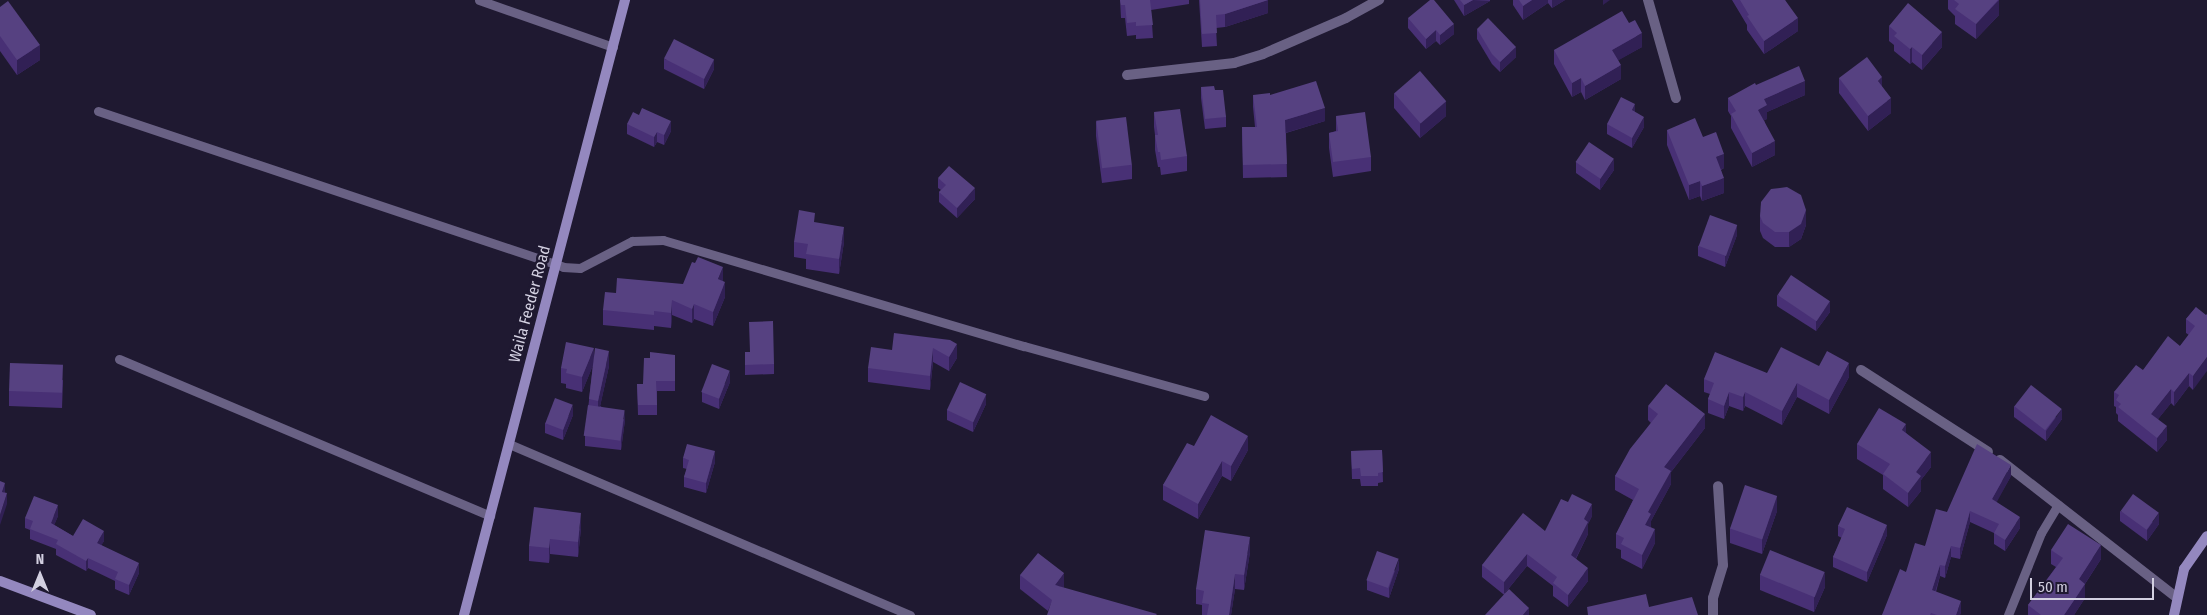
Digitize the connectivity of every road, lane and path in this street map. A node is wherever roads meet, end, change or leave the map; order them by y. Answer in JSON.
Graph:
{"nodes":[{"id":1,"x":479,"y":0,"type":"edge"},
{"id":2,"x":625,"y":0,"type":"edge"},
{"id":3,"x":1379,"y":0,"type":"edge"},
{"id":4,"x":1648,"y":0,"type":"edge"},
{"id":5,"x":613,"y":47,"type":"junction"},
{"id":6,"x":1127,"y":75,"type":"dead end"},
{"id":7,"x":1676,"y":98,"type":"dead end"},
{"id":8,"x":98,"y":111,"type":"dead end"},
{"id":9,"x":556,"y":265,"type":"junction"},
{"id":10,"x":119,"y":359,"type":"dead end"},
{"id":11,"x":1860,"y":370,"type":"dead end"},
{"id":12,"x":1204,"y":396,"type":"dead end"},
{"id":13,"x":509,"y":444,"type":"junction"},
{"id":14,"x":1718,"y":486,"type":"dead end"},
{"id":15,"x":2058,"y":505,"type":"junction"},
{"id":16,"x":490,"y":516,"type":"junction"},
{"id":17,"x":2207,"y":536,"type":"edge"},
{"id":18,"x":0,"y":581,"type":"edge"},
{"id":19,"x":2177,"y":598,"type":"junction"},
{"id":20,"x":92,"y":615,"type":"edge"},
{"id":21,"x":464,"y":615,"type":"edge"},
{"id":22,"x":910,"y":615,"type":"edge"},
{"id":23,"x":1712,"y":615,"type":"edge"},
{"id":24,"x":2008,"y":615,"type":"edge"},
{"id":25,"x":2174,"y":615,"type":"edge"}],
"edges":[{"from":1,"to":5,"type":"lane"},
{"from":2,"to":5,"type":"street","name":"Waila Feeder Road"},
{"from":3,"to":6,"type":"street"},
{"from":4,"to":7,"type":"street"},
{"from":5,"to":9,"type":"street","name":"Waila Feeder Road"},
{"from":8,"to":9,"type":"lane"},
{"from":9,"to":12,"type":"lane"},
{"from":9,"to":13,"type":"street","name":"Waila Feeder Road"},
{"from":10,"to":16,"type":"lane"},
{"from":11,"to":15,"type":"street"},
{"from":13,"to":16,"type":"street","name":"Waila Feeder Road"},
{"from":13,"to":22,"type":"lane"},
{"from":14,"to":23,"type":"street"},
{"from":15,"to":19,"type":"street"},
{"from":15,"to":24,"type":"lane"},
{"from":16,"to":21,"type":"street","name":"Waila Feeder Road"},
{"from":17,"to":19,"type":"street"},
{"from":18,"to":20,"type":"street"},
{"from":19,"to":25,"type":"street"}]}
